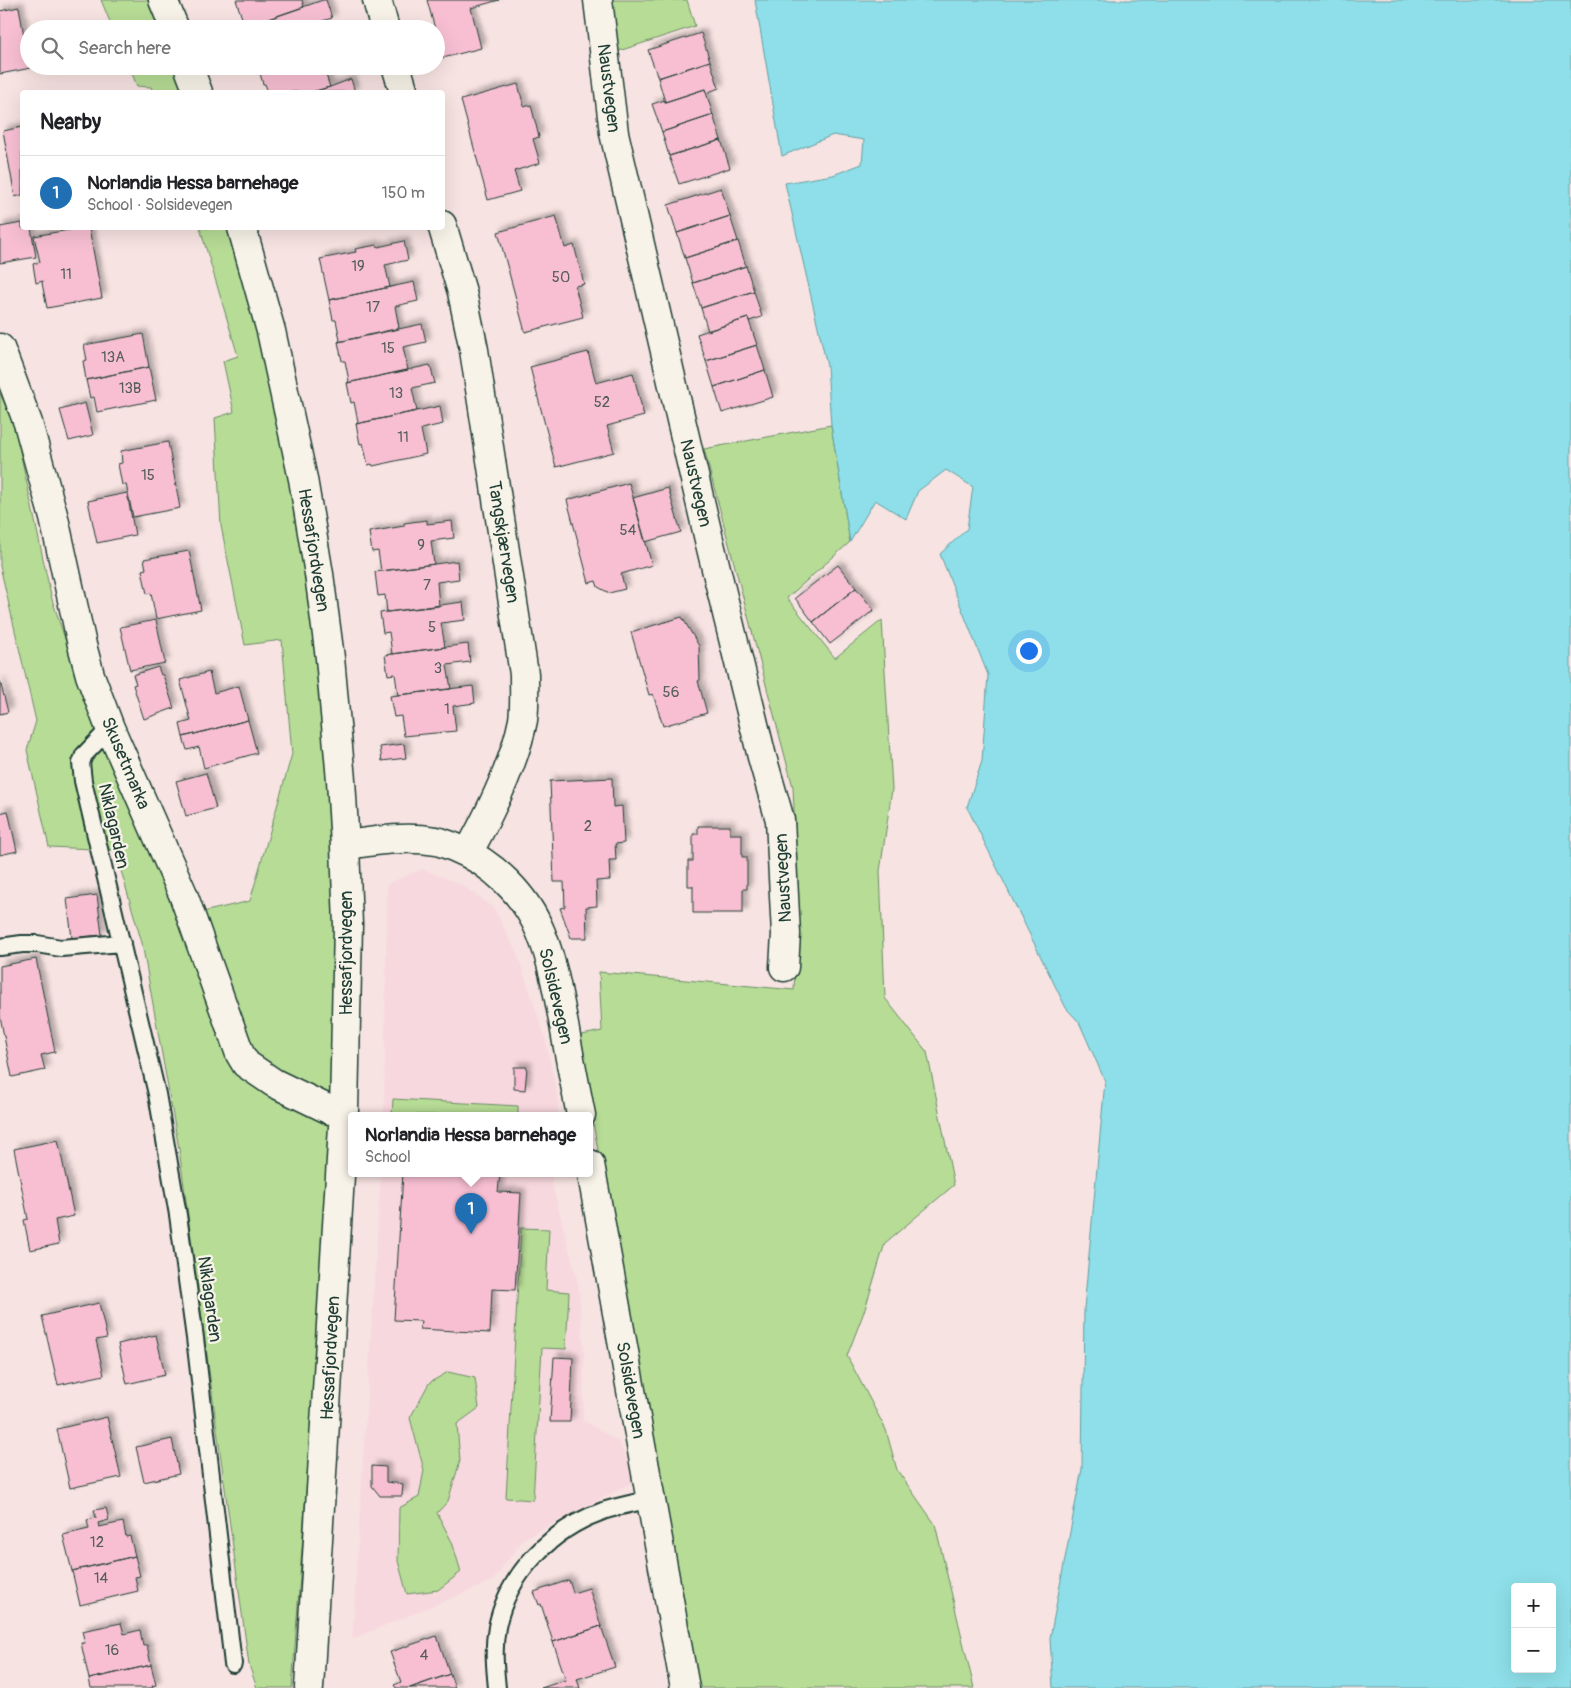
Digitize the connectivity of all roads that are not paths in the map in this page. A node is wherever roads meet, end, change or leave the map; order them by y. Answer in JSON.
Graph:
{"nodes":[{"id":1,"x":163,"y":0,"type":"edge"},
{"id":2,"x":377,"y":0,"type":"edge"},
{"id":3,"x":598,"y":0,"type":"edge"},
{"id":4,"x":171,"y":20,"type":"edge"},
{"id":5,"x":383,"y":20,"type":"edge"},
{"id":6,"x":191,"y":75,"type":"edge"},
{"id":7,"x":399,"y":75,"type":"edge"},
{"id":8,"x":197,"y":90,"type":"edge"},
{"id":9,"x":403,"y":90,"type":"edge"},
{"id":10,"x":243,"y":230,"type":"edge"},
{"id":11,"x":443,"y":230,"type":"edge"},
{"id":12,"x":0,"y":348,"type":"edge"},
{"id":13,"x":110,"y":728,"type":"junction"},
{"id":14,"x":346,"y":846,"type":"junction"},
{"id":15,"x":468,"y":853,"type":"junction"},
{"id":16,"x":122,"y":943,"type":"junction"},
{"id":17,"x":0,"y":947,"type":"edge"},
{"id":18,"x":784,"y":967,"type":"dead end"},
{"id":19,"x":344,"y":1110,"type":"junction"},
{"id":20,"x":580,"y":1112,"type":"edge"},
{"id":21,"x":592,"y":1177,"type":"edge"},
{"id":22,"x":651,"y":1499,"type":"junction"},
{"id":23,"x":233,"y":1664,"type":"dead end"},
{"id":24,"x":310,"y":1688,"type":"edge"},
{"id":25,"x":497,"y":1688,"type":"edge"},
{"id":26,"x":685,"y":1688,"type":"edge"}],
"edges":[{"from":1,"to":4,"type":"street"},
{"from":2,"to":5,"type":"street"},
{"from":3,"to":18,"type":"street","name":"Naustvegen"},
{"from":6,"to":8,"type":"street"},
{"from":7,"to":9,"type":"street"},
{"from":10,"to":14,"type":"street","name":"Hessafjordvegen"},
{"from":11,"to":15,"type":"street","name":"Tangskjærvegen"},
{"from":12,"to":13,"type":"street","name":"Skusetmarka"},
{"from":13,"to":16,"type":"lane","name":"Niklagarden"},
{"from":13,"to":19,"type":"street","name":"Skusetmarka"},
{"from":14,"to":15,"type":"street","name":"Solsidevegen"},
{"from":14,"to":19,"type":"street","name":"Hessafjordvegen"},
{"from":15,"to":20,"type":"street","name":"Solsidevegen"},
{"from":16,"to":17,"type":"lane"},
{"from":16,"to":23,"type":"lane","name":"Niklagarden"},
{"from":19,"to":24,"type":"street","name":"Hessafjordvegen"},
{"from":21,"to":22,"type":"street","name":"Solsidevegen"},
{"from":22,"to":25,"type":"lane"},
{"from":22,"to":26,"type":"street","name":"Solsidevegen"}]}
